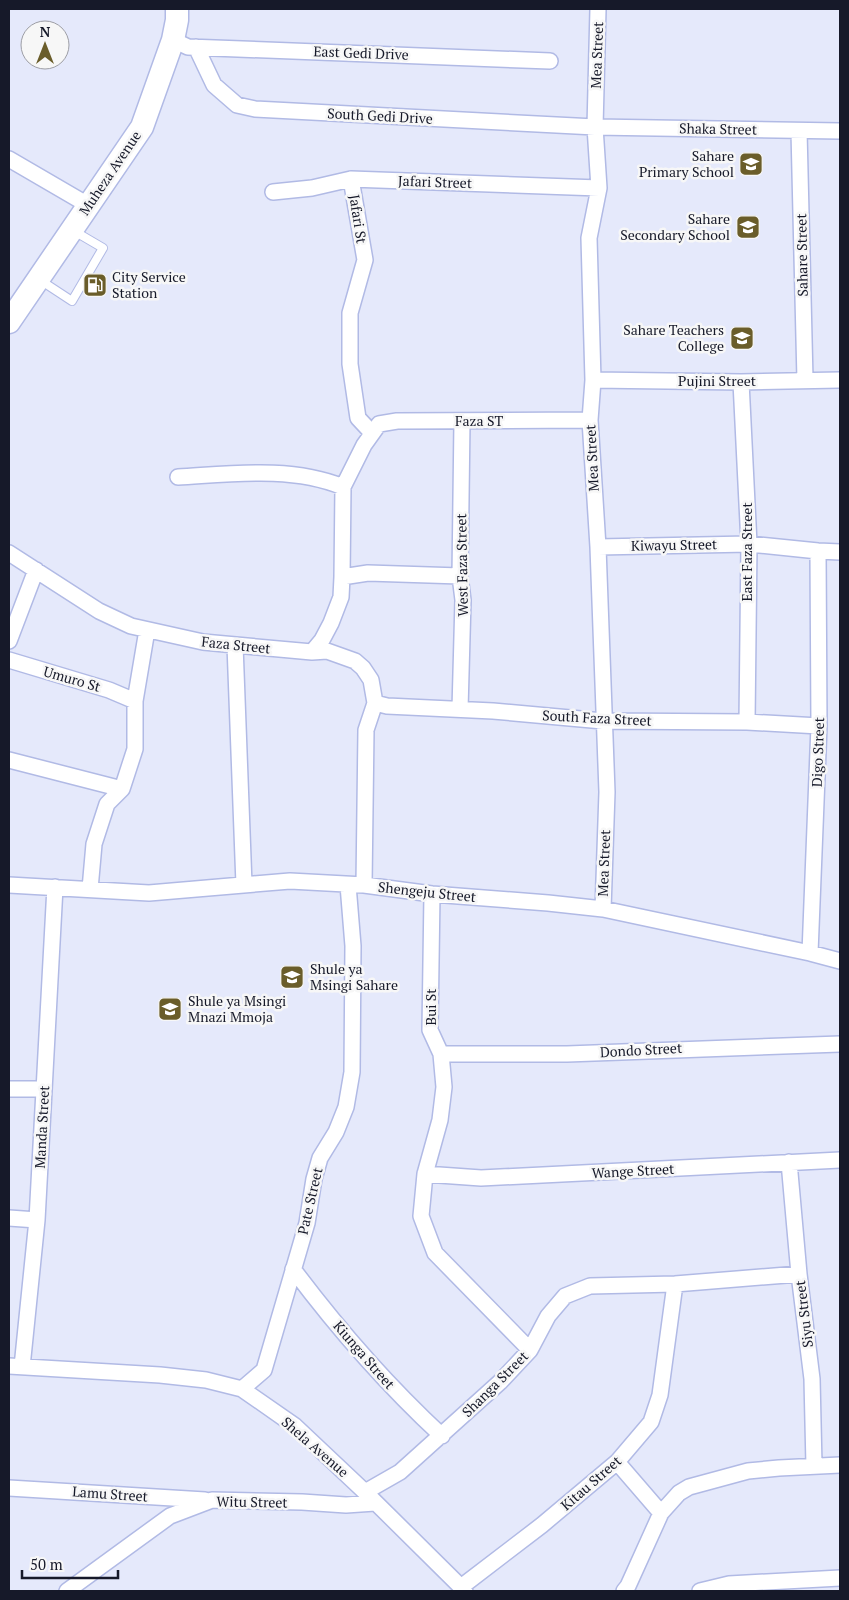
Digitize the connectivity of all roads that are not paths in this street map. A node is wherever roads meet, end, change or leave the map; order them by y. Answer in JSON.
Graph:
{"nodes":[{"id":1,"x":177,"y":9,"type":"edge"},
{"id":2,"x":598,"y":9,"type":"edge"},
{"id":3,"x":173,"y":40,"type":"junction"},
{"id":4,"x":196,"y":47,"type":"junction"},
{"id":5,"x":550,"y":60,"type":"dead end"},
{"id":6,"x":595,"y":127,"type":"junction"},
{"id":7,"x":798,"y":131,"type":"junction"},
{"id":8,"x":840,"y":131,"type":"edge"},
{"id":9,"x":9,"y":159,"type":"edge"},
{"id":10,"x":351,"y":179,"type":"junction"},
{"id":11,"x":599,"y":188,"type":"junction"},
{"id":12,"x":273,"y":192,"type":"dead end"},
{"id":13,"x":88,"y":204,"type":"junction"},
{"id":14,"x":72,"y":230,"type":"junction"},
{"id":15,"x":38,"y":279,"type":"junction"},
{"id":16,"x":9,"y":322,"type":"edge"},
{"id":17,"x":593,"y":380,"type":"junction"},
{"id":18,"x":804,"y":380,"type":"junction"},
{"id":19,"x":840,"y":380,"type":"edge"},
{"id":20,"x":741,"y":382,"type":"junction"},
{"id":21,"x":462,"y":420,"type":"junction"},
{"id":22,"x":590,"y":420,"type":"junction"},
{"id":23,"x":372,"y":433,"type":"junction"},
{"id":24,"x":178,"y":477,"type":"dead end"},
{"id":25,"x":344,"y":487,"type":"junction"},
{"id":26,"x":749,"y":544,"type":"junction"},
{"id":27,"x":598,"y":547,"type":"junction"},
{"id":28,"x":818,"y":551,"type":"junction"},
{"id":29,"x":840,"y":552,"type":"edge"},
{"id":30,"x":9,"y":553,"type":"edge"},
{"id":31,"x":36,"y":570,"type":"junction"},
{"id":32,"x":460,"y":576,"type":"junction"},
{"id":33,"x":342,"y":577,"type":"junction"},
{"id":34,"x":147,"y":630,"type":"junction"},
{"id":35,"x":9,"y":641,"type":"edge"},
{"id":36,"x":235,"y":645,"type":"junction"},
{"id":37,"x":312,"y":652,"type":"junction"},
{"id":38,"x":9,"y":660,"type":"edge"},
{"id":39,"x":135,"y":701,"type":"junction"},
{"id":40,"x":375,"y":703,"type":"junction"},
{"id":41,"x":460,"y":709,"type":"junction"},
{"id":42,"x":603,"y":721,"type":"junction"},
{"id":43,"x":746,"y":722,"type":"junction"},
{"id":44,"x":819,"y":726,"type":"junction"},
{"id":45,"x":9,"y":760,"type":"edge"},
{"id":46,"x":122,"y":789,"type":"junction"},
{"id":47,"x":244,"y":884,"type":"junction"},
{"id":48,"x":348,"y":884,"type":"junction"},
{"id":49,"x":9,"y":885,"type":"edge"},
{"id":50,"x":364,"y":885,"type":"junction"},
{"id":51,"x":55,"y":887,"type":"junction"},
{"id":52,"x":90,"y":889,"type":"junction"},
{"id":53,"x":432,"y":894,"type":"junction"},
{"id":54,"x":603,"y":909,"type":"junction"},
{"id":55,"x":810,"y":953,"type":"junction"},
{"id":56,"x":840,"y":961,"type":"edge"},
{"id":57,"x":840,"y":1044,"type":"edge"},
{"id":58,"x":441,"y":1054,"type":"junction"},
{"id":59,"x":9,"y":1089,"type":"edge"},
{"id":60,"x":44,"y":1089,"type":"junction"},
{"id":61,"x":840,"y":1160,"type":"edge"},
{"id":62,"x":789,"y":1162,"type":"junction"},
{"id":63,"x":425,"y":1174,"type":"junction"},
{"id":64,"x":9,"y":1218,"type":"edge"},
{"id":65,"x":37,"y":1220,"type":"junction"},
{"id":66,"x":293,"y":1269,"type":"junction"},
{"id":67,"x":799,"y":1274,"type":"junction"},
{"id":68,"x":675,"y":1284,"type":"junction"},
{"id":69,"x":530,"y":1350,"type":"junction"},
{"id":70,"x":16,"y":1367,"type":"edge"},
{"id":71,"x":242,"y":1389,"type":"junction"},
{"id":72,"x":442,"y":1436,"type":"junction"},
{"id":73,"x":617,"y":1462,"type":"junction"},
{"id":74,"x":840,"y":1465,"type":"edge"},
{"id":75,"x":814,"y":1466,"type":"junction"},
{"id":76,"x":9,"y":1488,"type":"edge"},
{"id":77,"x":370,"y":1498,"type":"junction"},
{"id":78,"x":212,"y":1500,"type":"junction"},
{"id":79,"x":661,"y":1513,"type":"junction"},
{"id":80,"x":840,"y":1578,"type":"edge"},
{"id":81,"x":463,"y":1589,"type":"edge"},
{"id":82,"x":67,"y":1591,"type":"edge"},
{"id":83,"x":624,"y":1591,"type":"edge"},
{"id":84,"x":700,"y":1591,"type":"edge"}],
"edges":[{"from":1,"to":3,"type":"street","name":"Muheza Avenue"},
{"from":2,"to":6,"type":"street","name":"Mea Street"},
{"from":3,"to":4,"type":"street","name":"East Gedi Drive"},
{"from":3,"to":13,"type":"street","name":"Muheza Avenue"},
{"from":4,"to":5,"type":"street","name":"East Gedi Drive"},
{"from":4,"to":6,"type":"street","name":"South Gedi Drive"},
{"from":6,"to":7,"type":"street","name":"Shaka Street"},
{"from":6,"to":11,"type":"street","name":"Mea Street"},
{"from":7,"to":8,"type":"street","name":"Shaka Street"},
{"from":7,"to":18,"type":"street","name":"Sahare Street"},
{"from":9,"to":13,"type":"street"},
{"from":10,"to":11,"type":"street","name":"Jafari Street"},
{"from":10,"to":12,"type":"street","name":"Jafari Street"},
{"from":10,"to":23,"type":"street","name":"Jafari St"},
{"from":11,"to":17,"type":"street","name":"Mea Street"},
{"from":13,"to":14,"type":"street","name":"Muheza Avenue"},
{"from":14,"to":15,"type":"street","name":"Muheza Avenue"},
{"from":14,"to":15,"type":"lane"},
{"from":15,"to":16,"type":"street","name":"Muheza Avenue"},
{"from":17,"to":20,"type":"street","name":"Pujini Street"},
{"from":17,"to":22,"type":"street","name":"Mea Street"},
{"from":18,"to":19,"type":"street","name":"Pujini Street"},
{"from":18,"to":20,"type":"street","name":"Pujini Street"},
{"from":20,"to":26,"type":"street","name":"East Faza Street"},
{"from":21,"to":22,"type":"street","name":"Faza ST"},
{"from":21,"to":23,"type":"street","name":"Faza ST"},
{"from":21,"to":32,"type":"street","name":"West Faza Street"},
{"from":22,"to":27,"type":"street","name":"Mea Street"},
{"from":23,"to":25,"type":"street"},
{"from":24,"to":25,"type":"street"},
{"from":25,"to":33,"type":"street"},
{"from":26,"to":27,"type":"street","name":"Kiwayu Street"},
{"from":26,"to":28,"type":"street","name":"Kiwayu Street"},
{"from":26,"to":43,"type":"street","name":"East Faza Street"},
{"from":27,"to":42,"type":"street","name":"Mea Street"},
{"from":28,"to":29,"type":"street","name":"Kiwayu Street"},
{"from":28,"to":44,"type":"street","name":"Digo Street"},
{"from":30,"to":31,"type":"street","name":"Faza Street"},
{"from":31,"to":34,"type":"street","name":"Faza Street"},
{"from":31,"to":35,"type":"street"},
{"from":32,"to":33,"type":"street"},
{"from":32,"to":41,"type":"street","name":"West Faza Street"},
{"from":33,"to":37,"type":"street"},
{"from":34,"to":36,"type":"street","name":"Faza Street"},
{"from":34,"to":39,"type":"street"},
{"from":36,"to":37,"type":"street","name":"Faza Street"},
{"from":36,"to":47,"type":"street"},
{"from":37,"to":40,"type":"street","name":"Faza Street"},
{"from":38,"to":39,"type":"street","name":"Umuro St"},
{"from":39,"to":46,"type":"street"},
{"from":40,"to":41,"type":"street","name":"South Faza Street"},
{"from":40,"to":50,"type":"street"},
{"from":41,"to":42,"type":"street","name":"South Faza Street"},
{"from":42,"to":43,"type":"street","name":"South Faza Street"},
{"from":42,"to":54,"type":"street","name":"Mea Street"},
{"from":43,"to":44,"type":"street","name":"South Faza Street"},
{"from":44,"to":55,"type":"street","name":"Digo Street"},
{"from":45,"to":46,"type":"street"},
{"from":46,"to":52,"type":"street"},
{"from":47,"to":48,"type":"street","name":"Shengeju Street"},
{"from":47,"to":52,"type":"street","name":"Shengeju Street"},
{"from":48,"to":50,"type":"street","name":"Shengeju Street"},
{"from":48,"to":66,"type":"street","name":"Pate Street"},
{"from":49,"to":51,"type":"street","name":"Shengeju Street"},
{"from":50,"to":53,"type":"street","name":"Shengeju Street"},
{"from":51,"to":52,"type":"street","name":"Shengeju Street"},
{"from":51,"to":60,"type":"street","name":"Manda Street"},
{"from":53,"to":54,"type":"street","name":"Shengeju Street"},
{"from":53,"to":58,"type":"street","name":"Bui St"},
{"from":54,"to":55,"type":"street","name":"Shengeju Street"},
{"from":55,"to":56,"type":"street","name":"Shengeju Street"},
{"from":57,"to":58,"type":"street","name":"Dondo Street"},
{"from":58,"to":63,"type":"street","name":"Bui St"},
{"from":59,"to":60,"type":"street"},
{"from":60,"to":65,"type":"street","name":"Manda Street"},
{"from":61,"to":62,"type":"street","name":"Wange Street"},
{"from":62,"to":63,"type":"street","name":"Wange Street"},
{"from":62,"to":67,"type":"street","name":"Siyu Street"},
{"from":63,"to":69,"type":"street","name":"Bui St"},
{"from":64,"to":65,"type":"street"},
{"from":65,"to":70,"type":"street","name":"Manda Street"},
{"from":66,"to":71,"type":"street","name":"Pate Street"},
{"from":66,"to":72,"type":"street","name":"Kiunga Street"},
{"from":67,"to":68,"type":"street","name":"Shanga Street"},
{"from":67,"to":75,"type":"street","name":"Siyu Street"},
{"from":68,"to":69,"type":"street","name":"Shanga Street"},
{"from":68,"to":73,"type":"street","name":"Kitau Street"},
{"from":69,"to":72,"type":"street","name":"Shanga Street"},
{"from":70,"to":71,"type":"street","name":"Shela Avenue"},
{"from":71,"to":77,"type":"street","name":"Shela Avenue"},
{"from":72,"to":77,"type":"street","name":"Shanga Street"},
{"from":73,"to":79,"type":"street"},
{"from":73,"to":81,"type":"street","name":"Kitau Street"},
{"from":74,"to":75,"type":"street"},
{"from":75,"to":79,"type":"street"},
{"from":76,"to":78,"type":"street","name":"Lamu Street"},
{"from":77,"to":78,"type":"street","name":"Witu Street"},
{"from":77,"to":81,"type":"street","name":"Shela Avenue"},
{"from":78,"to":82,"type":"street","name":"Witu Street"},
{"from":79,"to":83,"type":"street"},
{"from":80,"to":84,"type":"street"}]}
